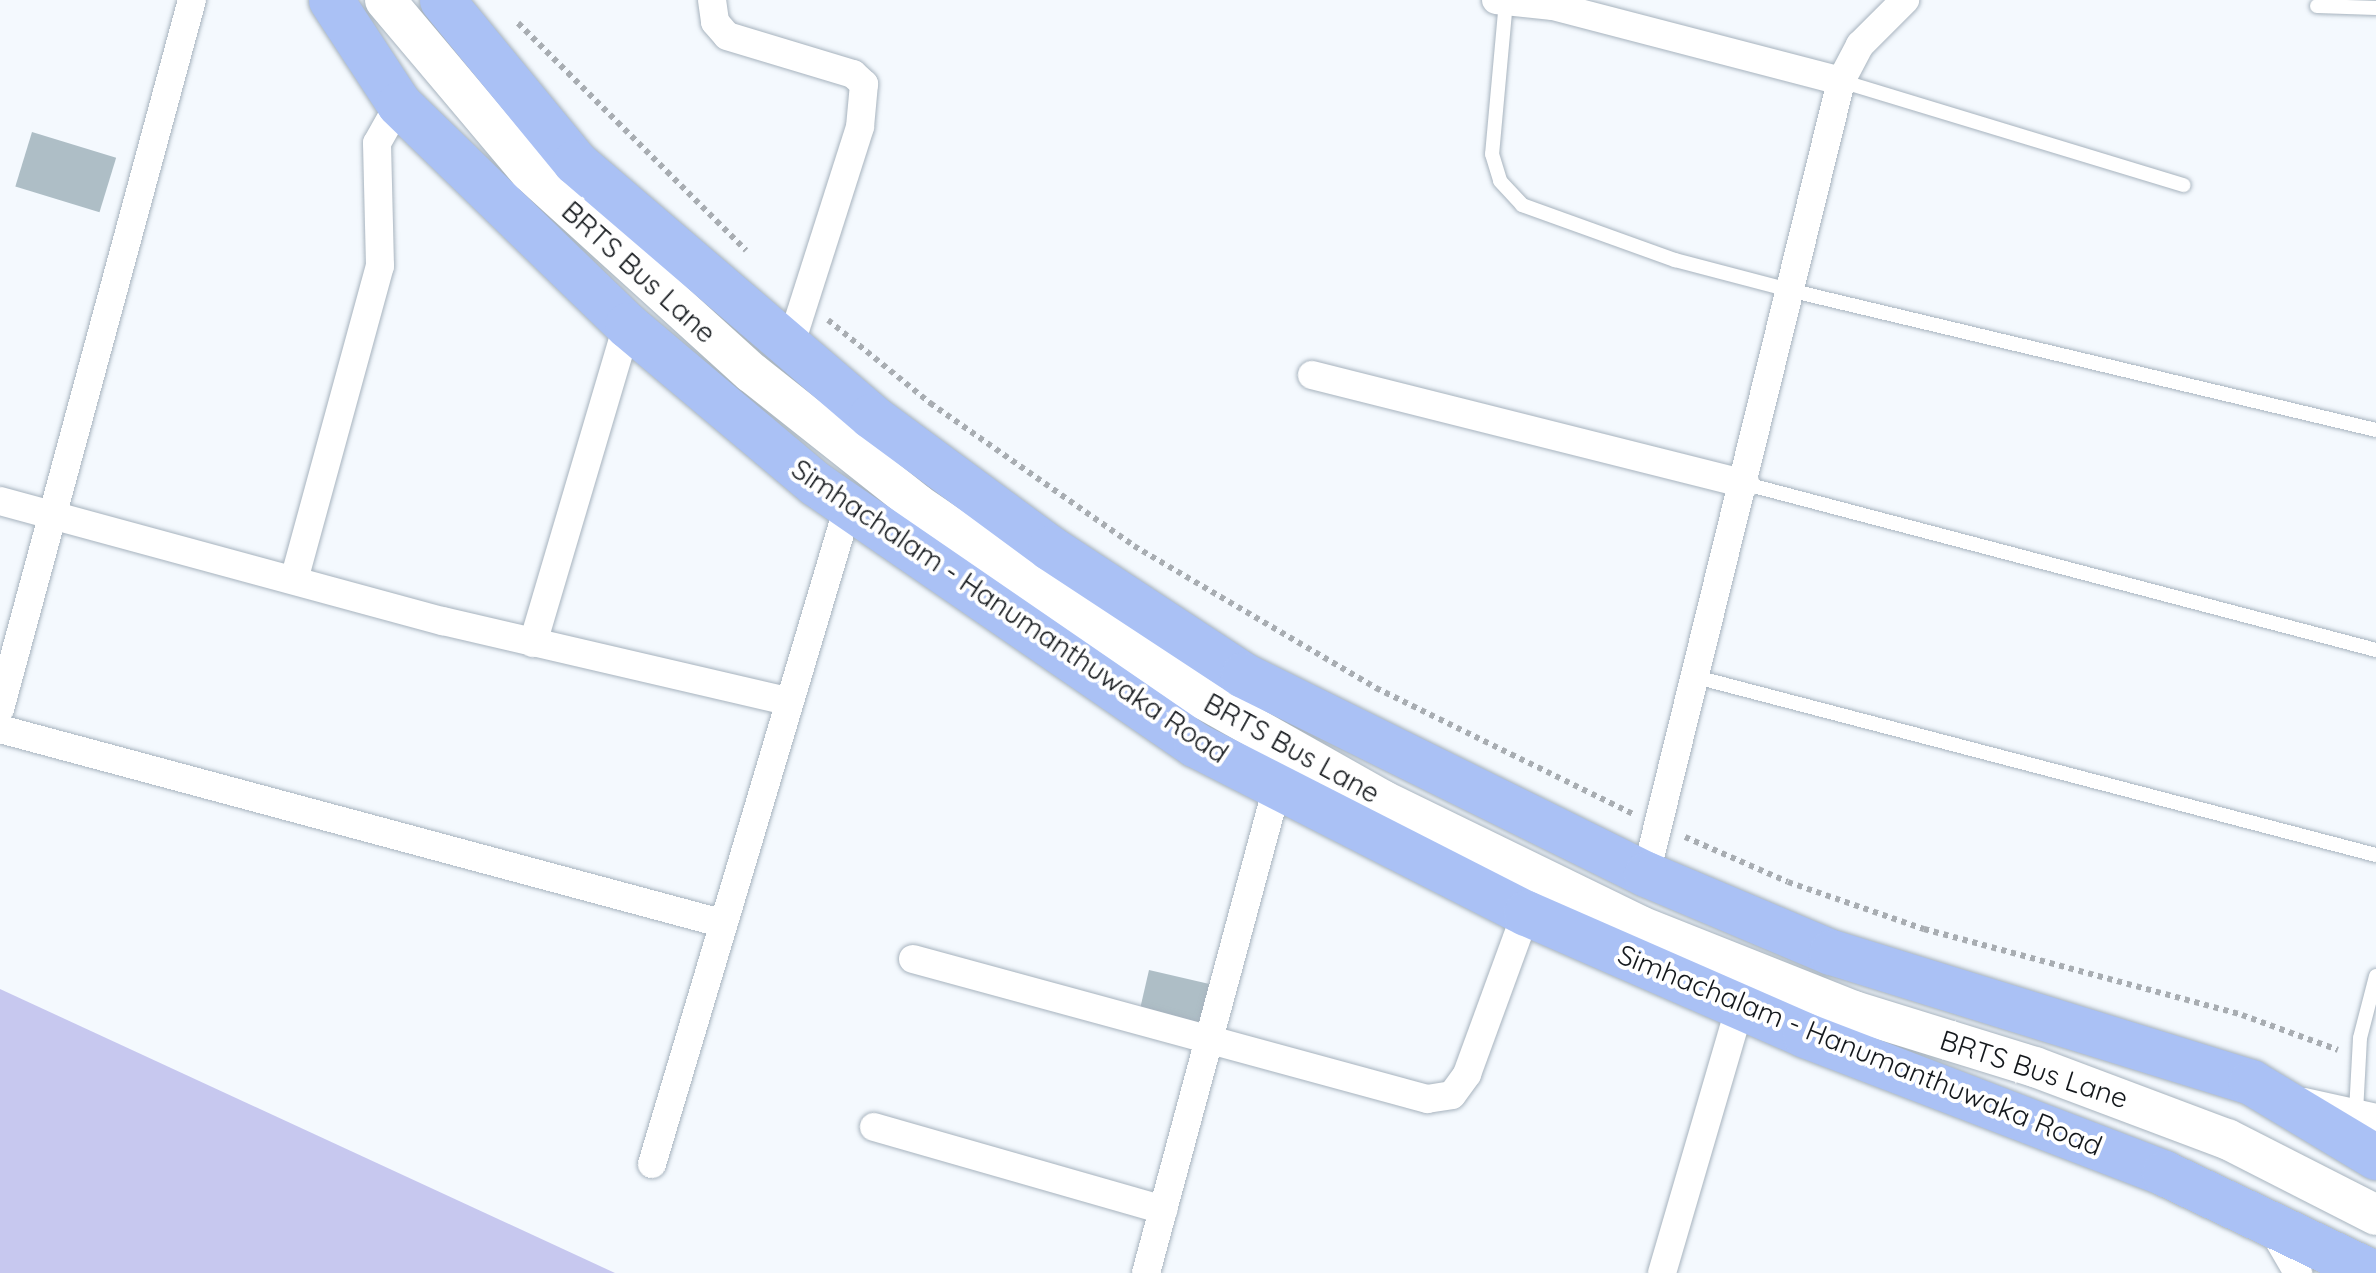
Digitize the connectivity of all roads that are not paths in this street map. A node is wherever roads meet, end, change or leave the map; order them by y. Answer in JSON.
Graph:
{"nodes":[{"id":1,"x":192,"y":0,"type":"edge"},
{"id":2,"x":331,"y":0,"type":"edge"},
{"id":3,"x":384,"y":0,"type":"edge"},
{"id":4,"x":442,"y":0,"type":"edge"},
{"id":5,"x":712,"y":0,"type":"edge"},
{"id":6,"x":1496,"y":0,"type":"edge"},
{"id":7,"x":1905,"y":0,"type":"edge"},
{"id":8,"x":1506,"y":1,"type":"edge"},
{"id":9,"x":2317,"y":6,"type":"dead end"},
{"id":10,"x":2376,"y":8,"type":"edge"},
{"id":11,"x":1841,"y":80,"type":"junction"},
{"id":12,"x":399,"y":104,"type":"junction"},
{"id":13,"x":2184,"y":185,"type":"dead end"},
{"id":14,"x":1793,"y":291,"type":"junction"},
{"id":15,"x":628,"y":325,"type":"junction"},
{"id":16,"x":791,"y":343,"type":"junction"},
{"id":17,"x":1312,"y":375,"type":"dead end"},
{"id":18,"x":2376,"y":430,"type":"edge"},
{"id":19,"x":1746,"y":484,"type":"junction"},
{"id":20,"x":0,"y":501,"type":"edge"},
{"id":21,"x":848,"y":507,"type":"junction"},
{"id":22,"x":50,"y":514,"type":"junction"},
{"id":23,"x":294,"y":580,"type":"junction"},
{"id":24,"x":533,"y":643,"type":"junction"},
{"id":25,"x":2376,"y":650,"type":"edge"},
{"id":26,"x":1696,"y":677,"type":"junction"},
{"id":27,"x":788,"y":701,"type":"junction"},
{"id":28,"x":0,"y":709,"type":"edge"},
{"id":29,"x":0,"y":729,"type":"edge"},
{"id":30,"x":1277,"y":787,"type":"junction"},
{"id":31,"x":2376,"y":855,"type":"edge"},
{"id":32,"x":1646,"y":874,"type":"junction"},
{"id":33,"x":1526,"y":914,"type":"junction"},
{"id":34,"x":721,"y":922,"type":"junction"},
{"id":35,"x":913,"y":959,"type":"dead end"},
{"id":36,"x":2376,"y":976,"type":"edge"},
{"id":37,"x":1740,"y":1007,"type":"junction"},
{"id":38,"x":1208,"y":1043,"type":"junction"},
{"id":39,"x":2288,"y":1098,"type":"junction"},
{"id":40,"x":2366,"y":1115,"type":"edge"},
{"id":41,"x":874,"y":1127,"type":"dead end"},
{"id":42,"x":2376,"y":1157,"type":"edge"},
{"id":43,"x":652,"y":1164,"type":"dead end"},
{"id":44,"x":1163,"y":1210,"type":"junction"},
{"id":45,"x":2376,"y":1215,"type":"edge"},
{"id":46,"x":2267,"y":1220,"type":"junction"},
{"id":47,"x":1146,"y":1273,"type":"edge"},
{"id":48,"x":1662,"y":1273,"type":"edge"},
{"id":49,"x":2298,"y":1273,"type":"edge"},
{"id":50,"x":2374,"y":1273,"type":"edge"}],
"edges":[{"from":1,"to":22,"type":"street"},
{"from":2,"to":12,"type":"main road","name":"Simhachalam - Hanumanthuwaka Road"},
{"from":3,"to":45,"type":"street","name":"BRTS Bus Lane"},
{"from":4,"to":16,"type":"main road"},
{"from":5,"to":16,"type":"street"},
{"from":6,"to":8,"type":"street"},
{"from":7,"to":11,"type":"street"},
{"from":8,"to":11,"type":"street"},
{"from":8,"to":14,"type":"lane"},
{"from":9,"to":10,"type":"lane"},
{"from":11,"to":13,"type":"lane"},
{"from":11,"to":14,"type":"street"},
{"from":12,"to":15,"type":"main road","name":"Simhachalam - Hanumanthuwaka Road"},
{"from":12,"to":23,"type":"street"},
{"from":14,"to":18,"type":"lane"},
{"from":14,"to":19,"type":"street"},
{"from":15,"to":21,"type":"main road","name":"Simhachalam - Hanumanthuwaka Road"},
{"from":15,"to":24,"type":"street"},
{"from":16,"to":32,"type":"main road"},
{"from":17,"to":19,"type":"street"},
{"from":19,"to":25,"type":"lane"},
{"from":19,"to":26,"type":"street"},
{"from":20,"to":22,"type":"street"},
{"from":21,"to":27,"type":"street"},
{"from":21,"to":30,"type":"main road","name":"Simhachalam - Hanumanthuwaka Road"},
{"from":22,"to":23,"type":"street"},
{"from":22,"to":28,"type":"street"},
{"from":23,"to":24,"type":"street"},
{"from":24,"to":27,"type":"street"},
{"from":26,"to":31,"type":"lane"},
{"from":26,"to":32,"type":"street"},
{"from":27,"to":34,"type":"street"},
{"from":29,"to":34,"type":"street"},
{"from":30,"to":33,"type":"main road","name":"Simhachalam - Hanumanthuwaka Road"},
{"from":30,"to":38,"type":"street"},
{"from":32,"to":39,"type":"main road"},
{"from":33,"to":37,"type":"main road","name":"Simhachalam - Hanumanthuwaka Road"},
{"from":33,"to":38,"type":"street"},
{"from":34,"to":43,"type":"street"},
{"from":35,"to":38,"type":"street"},
{"from":36,"to":40,"type":"lane"},
{"from":37,"to":46,"type":"main road","name":"Simhachalam - Hanumanthuwaka Road"},
{"from":37,"to":48,"type":"street"},
{"from":38,"to":44,"type":"street"},
{"from":39,"to":40,"type":"street"},
{"from":39,"to":42,"type":"main road"},
{"from":41,"to":44,"type":"street"},
{"from":44,"to":47,"type":"street"},
{"from":46,"to":49,"type":"street"},
{"from":46,"to":50,"type":"main road","name":"Simhachalam - Hanumanthuwaka Road"}]}
